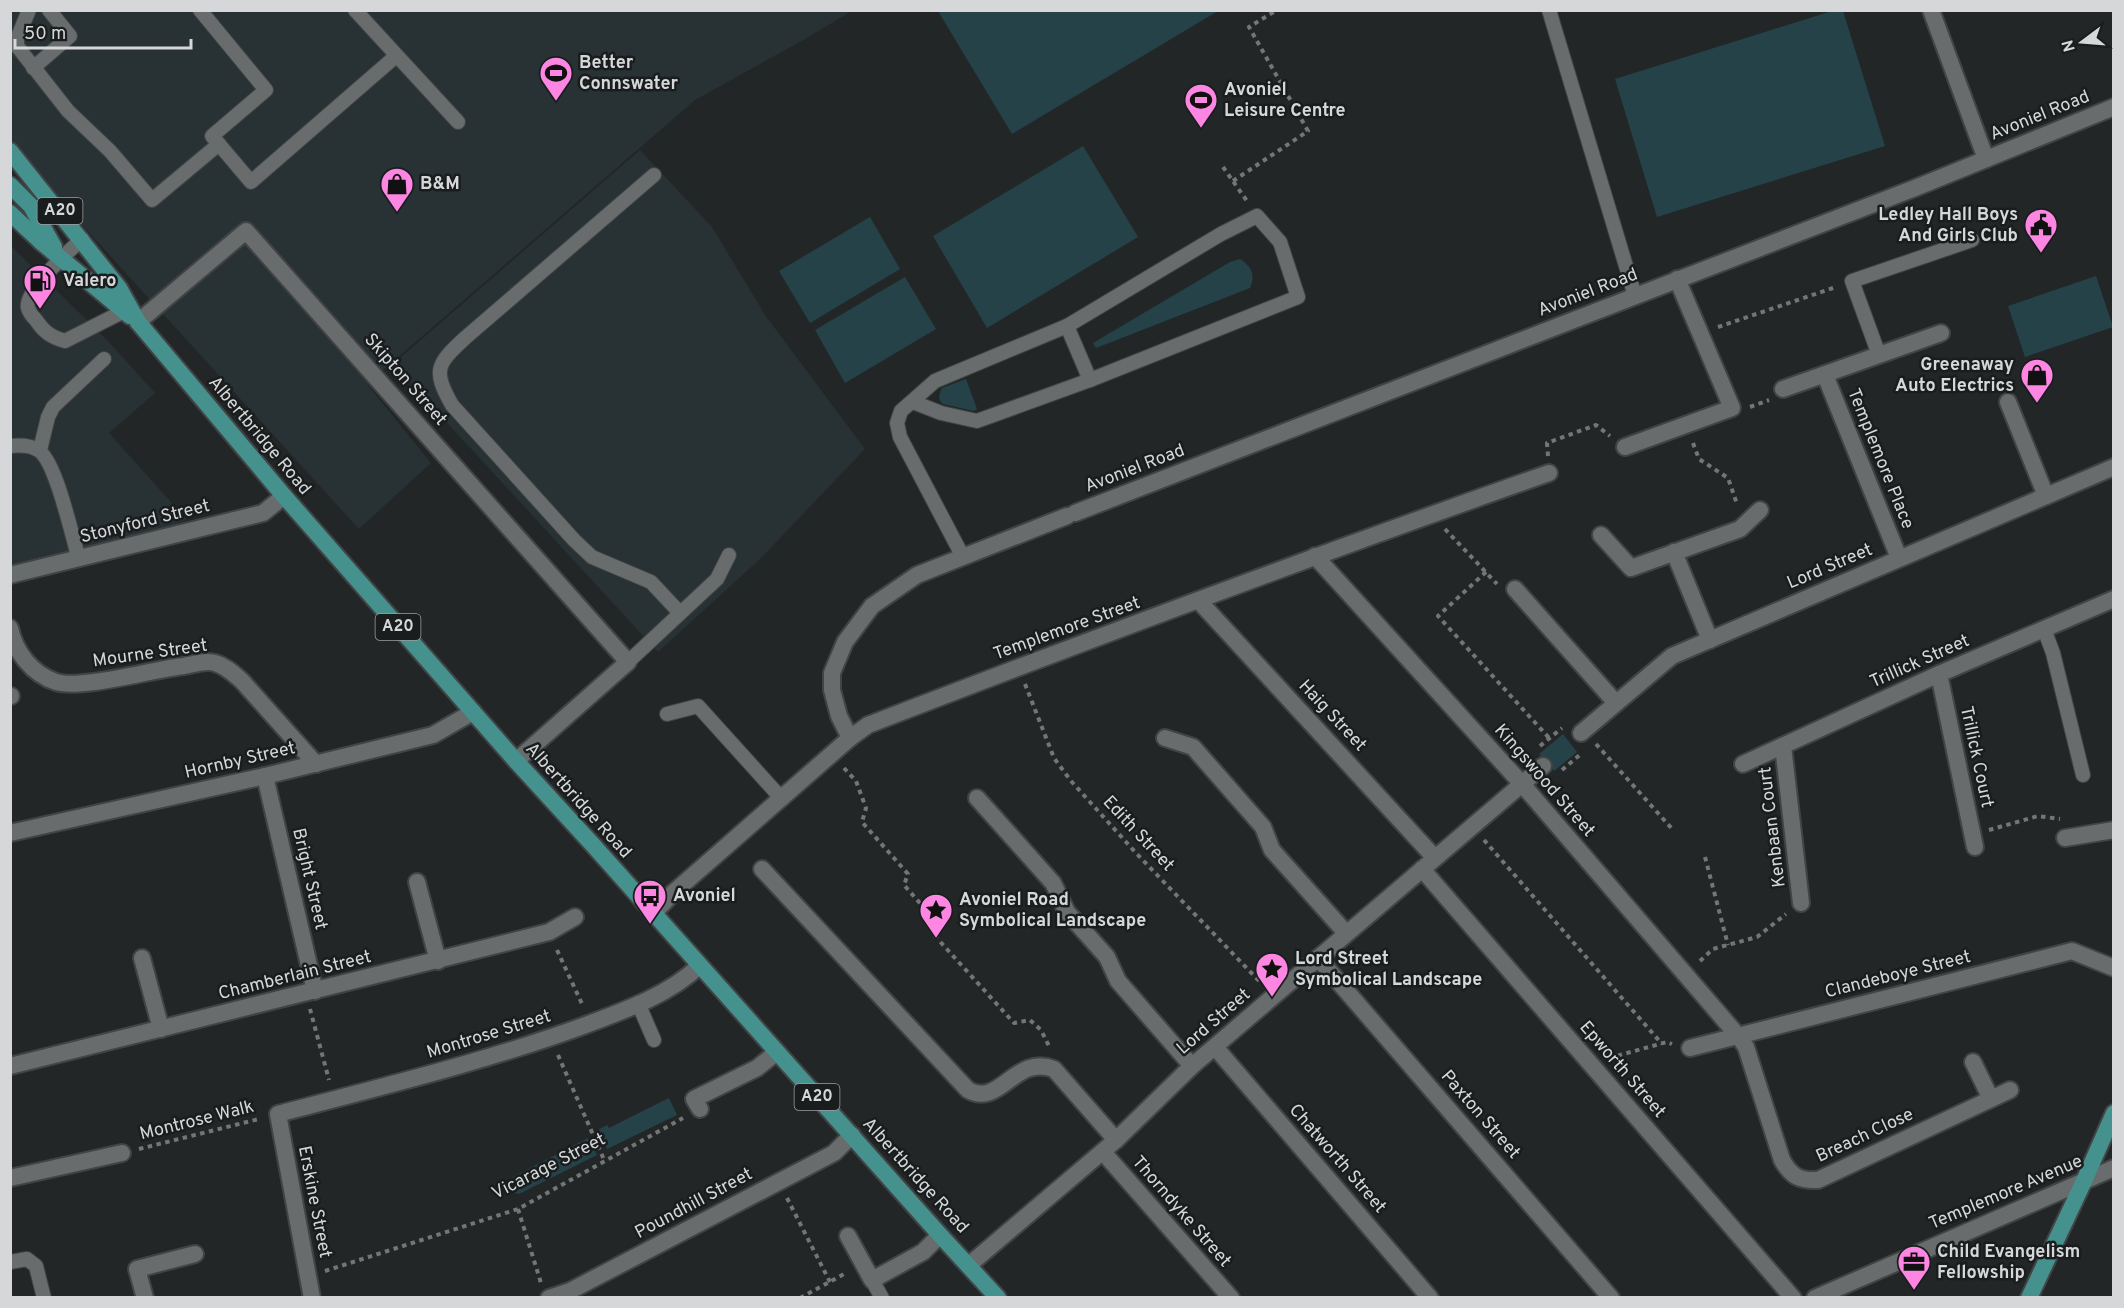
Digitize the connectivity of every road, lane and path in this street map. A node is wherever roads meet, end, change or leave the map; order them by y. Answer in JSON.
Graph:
{"nodes":[{"id":1,"x":29,"y":10,"type":"edge"},
{"id":2,"x":49,"y":10,"type":"edge"},
{"id":3,"x":200,"y":10,"type":"edge"},
{"id":4,"x":355,"y":10,"type":"edge"},
{"id":5,"x":1276,"y":10,"type":"edge"},
{"id":6,"x":1549,"y":10,"type":"edge"},
{"id":7,"x":1931,"y":10,"type":"edge"},
{"id":8,"x":396,"y":56,"type":"junction"},
{"id":9,"x":33,"y":68,"type":"junction"},
{"id":10,"x":2114,"y":107,"type":"edge"},
{"id":11,"x":458,"y":122,"type":"dead end"},
{"id":12,"x":219,"y":144,"type":"junction"},
{"id":13,"x":10,"y":151,"type":"edge"},
{"id":14,"x":1986,"y":159,"type":"junction"},
{"id":15,"x":1223,"y":166,"type":"dead end"},
{"id":16,"x":654,"y":176,"type":"dead end"},
{"id":17,"x":1233,"y":181,"type":"junction"},
{"id":18,"x":10,"y":185,"type":"edge"},
{"id":19,"x":10,"y":213,"type":"edge"},
{"id":20,"x":1257,"y":216,"type":"junction"},
{"id":21,"x":81,"y":239,"type":"junction"},
{"id":22,"x":1972,"y":240,"type":"dead end"},
{"id":23,"x":60,"y":258,"type":"junction"},
{"id":24,"x":1677,"y":279,"type":"junction"},
{"id":25,"x":1852,"y":281,"type":"junction"},
{"id":26,"x":1635,"y":296,"type":"junction"},
{"id":27,"x":131,"y":314,"type":"junction"},
{"id":28,"x":1067,"y":326,"type":"junction"},
{"id":29,"x":1700,"y":333,"type":"junction"},
{"id":30,"x":1941,"y":333,"type":"dead end"},
{"id":31,"x":1879,"y":355,"type":"junction"},
{"id":32,"x":104,"y":359,"type":"dead end"},
{"id":33,"x":1825,"y":375,"type":"junction"},
{"id":34,"x":1090,"y":380,"type":"junction"},
{"id":35,"x":1783,"y":389,"type":"joint"},
{"id":36,"x":913,"y":402,"type":"junction"},
{"id":37,"x":2008,"y":402,"type":"dead end"},
{"id":38,"x":1732,"y":408,"type":"junction"},
{"id":39,"x":1686,"y":425,"type":"junction"},
{"id":40,"x":10,"y":446,"type":"edge"},
{"id":41,"x":1624,"y":447,"type":"joint"},
{"id":42,"x":40,"y":450,"type":"junction"},
{"id":43,"x":2114,"y":467,"type":"edge"},
{"id":44,"x":1549,"y":473,"type":"joint"},
{"id":45,"x":284,"y":496,"type":"junction"},
{"id":46,"x":2046,"y":496,"type":"junction"},
{"id":47,"x":1760,"y":510,"type":"dead end"},
{"id":48,"x":1431,"y":514,"type":"junction"},
{"id":49,"x":1745,"y":525,"type":"junction"},
{"id":50,"x":1601,"y":535,"type":"dead end"},
{"id":51,"x":1674,"y":552,"type":"junction"},
{"id":52,"x":729,"y":555,"type":"dead end"},
{"id":53,"x":1315,"y":556,"type":"junction"},
{"id":54,"x":963,"y":557,"type":"junction"},
{"id":55,"x":1899,"y":558,"type":"junction"},
{"id":56,"x":79,"y":559,"type":"junction"},
{"id":57,"x":1486,"y":572,"type":"junction"},
{"id":58,"x":10,"y":575,"type":"edge"},
{"id":59,"x":1515,"y":589,"type":"joint"},
{"id":60,"x":2114,"y":598,"type":"edge"},
{"id":61,"x":1199,"y":601,"type":"junction"},
{"id":62,"x":680,"y":613,"type":"junction"},
{"id":63,"x":10,"y":628,"type":"edge"},
{"id":64,"x":2044,"y":629,"type":"junction"},
{"id":65,"x":1710,"y":640,"type":"junction"},
{"id":66,"x":628,"y":662,"type":"junction"},
{"id":67,"x":1019,"y":667,"type":"junction"},
{"id":68,"x":1940,"y":674,"type":"junction"},
{"id":69,"x":1616,"y":703,"type":"junction"},
{"id":70,"x":473,"y":712,"type":"junction"},
{"id":71,"x":667,"y":714,"type":"dead end"},
{"id":72,"x":1579,"y":734,"type":"junction"},
{"id":73,"x":850,"y":738,"type":"junction"},
{"id":74,"x":1165,"y":738,"type":"dead end"},
{"id":75,"x":1550,"y":739,"type":"junction"},
{"id":76,"x":1783,"y":746,"type":"junction"},
{"id":77,"x":831,"y":755,"type":"junction"},
{"id":78,"x":516,"y":761,"type":"junction"},
{"id":79,"x":316,"y":764,"type":"junction"},
{"id":80,"x":1743,"y":764,"type":"dead end"},
{"id":81,"x":1543,"y":766,"type":"junction"},
{"id":82,"x":2083,"y":775,"type":"dead end"},
{"id":83,"x":265,"y":776,"type":"junction"},
{"id":84,"x":1522,"y":784,"type":"junction"},
{"id":85,"x":977,"y":798,"type":"dead end"},
{"id":86,"x":782,"y":799,"type":"junction"},
{"id":87,"x":1472,"y":826,"type":"junction"},
{"id":88,"x":2114,"y":830,"type":"edge"},
{"id":89,"x":1674,"y":831,"type":"dead end"},
{"id":90,"x":10,"y":833,"type":"edge"},
{"id":91,"x":2065,"y":837,"type":"joint"},
{"id":92,"x":1974,"y":841,"type":"joint"},
{"id":93,"x":1705,"y":857,"type":"dead end"},
{"id":94,"x":1435,"y":858,"type":"junction"},
{"id":95,"x":762,"y":869,"type":"dead end"},
{"id":96,"x":1422,"y":869,"type":"junction"},
{"id":97,"x":417,"y":882,"type":"dead end"},
{"id":98,"x":1801,"y":903,"type":"joint"},
{"id":99,"x":653,"y":914,"type":"junction"},
{"id":100,"x":575,"y":917,"type":"dead end"},
{"id":101,"x":549,"y":932,"type":"junction"},
{"id":102,"x":1346,"y":933,"type":"junction"},
{"id":103,"x":1728,"y":945,"type":"junction"},
{"id":104,"x":142,"y":958,"type":"dead end"},
{"id":105,"x":1318,"y":958,"type":"junction"},
{"id":106,"x":438,"y":961,"type":"junction"},
{"id":107,"x":699,"y":966,"type":"junction"},
{"id":108,"x":2114,"y":968,"type":"edge"},
{"id":109,"x":1686,"y":974,"type":"junction"},
{"id":110,"x":315,"y":991,"type":"junction"},
{"id":111,"x":1274,"y":996,"type":"junction"},
{"id":112,"x":638,"y":1003,"type":"junction"},
{"id":113,"x":591,"y":1023,"type":"junction"},
{"id":114,"x":161,"y":1029,"type":"junction"},
{"id":115,"x":1739,"y":1036,"type":"junction"},
{"id":116,"x":550,"y":1038,"type":"junction"},
{"id":117,"x":654,"y":1040,"type":"dead end"},
{"id":118,"x":1662,"y":1044,"type":"junction"},
{"id":119,"x":1215,"y":1047,"type":"junction"},
{"id":120,"x":1690,"y":1048,"type":"joint"},
{"id":121,"x":777,"y":1052,"type":"junction"},
{"id":122,"x":1973,"y":1062,"type":"dead end"},
{"id":123,"x":1590,"y":1063,"type":"junction"},
{"id":124,"x":10,"y":1066,"type":"edge"},
{"id":125,"x":1192,"y":1066,"type":"junction"},
{"id":126,"x":1054,"y":1069,"type":"junction"},
{"id":127,"x":2010,"y":1090,"type":"dead end"},
{"id":128,"x":335,"y":1099,"type":"junction"},
{"id":129,"x":1991,"y":1099,"type":"junction"},
{"id":130,"x":700,"y":1109,"type":"joint"},
{"id":131,"x":2114,"y":1113,"type":"edge"},
{"id":132,"x":278,"y":1114,"type":"junction"},
{"id":133,"x":852,"y":1136,"type":"junction"},
{"id":134,"x":1116,"y":1140,"type":"junction"},
{"id":135,"x":1103,"y":1152,"type":"junction"},
{"id":136,"x":122,"y":1153,"type":"joint"},
{"id":137,"x":604,"y":1161,"type":"junction"},
{"id":138,"x":2114,"y":1168,"type":"edge"},
{"id":139,"x":10,"y":1178,"type":"edge"},
{"id":140,"x":778,"y":1181,"type":"junction"},
{"id":141,"x":2084,"y":1181,"type":"junction"},
{"id":142,"x":518,"y":1209,"type":"junction"},
{"id":143,"x":940,"y":1235,"type":"junction"},
{"id":144,"x":848,"y":1236,"type":"dead end"},
{"id":145,"x":195,"y":1254,"type":"dead end"},
{"id":146,"x":10,"y":1262,"type":"edge"},
{"id":147,"x":863,"y":1264,"type":"junction"},
{"id":148,"x":969,"y":1265,"type":"junction"},
{"id":149,"x":308,"y":1276,"type":"junction"},
{"id":150,"x":872,"y":1280,"type":"junction"},
{"id":151,"x":830,"y":1282,"type":"junction"},
{"id":152,"x":545,"y":1292,"type":"edge"},
{"id":153,"x":44,"y":1298,"type":"edge"},
{"id":154,"x":145,"y":1298,"type":"edge"},
{"id":155,"x":312,"y":1298,"type":"edge"},
{"id":156,"x":800,"y":1298,"type":"edge"},
{"id":157,"x":882,"y":1298,"type":"edge"},
{"id":158,"x":998,"y":1298,"type":"edge"},
{"id":159,"x":1231,"y":1298,"type":"edge"},
{"id":160,"x":1430,"y":1298,"type":"edge"},
{"id":161,"x":1611,"y":1298,"type":"edge"},
{"id":162,"x":1794,"y":1298,"type":"edge"},
{"id":163,"x":1815,"y":1298,"type":"edge"},
{"id":164,"x":2029,"y":1298,"type":"edge"}],
"edges":[{"from":1,"to":9,"type":"lane"},
{"from":2,"to":9,"type":"lane"},
{"from":3,"to":12,"type":"lane"},
{"from":4,"to":8,"type":"lane"},
{"from":5,"to":17,"type":"path"},
{"from":6,"to":26,"type":"lane"},
{"from":7,"to":14,"type":"street"},
{"from":8,"to":11,"type":"lane"},
{"from":8,"to":12,"type":"lane"},
{"from":9,"to":12,"type":"lane"},
{"from":10,"to":14,"type":"street","name":"Avoniel Road"},
{"from":13,"to":21,"type":"main road","name":"Albertbridge Road","number":"A20"},
{"from":14,"to":24,"type":"street","name":"Avoniel Road"},
{"from":15,"to":17,"type":"path"},
{"from":16,"to":62,"type":"lane"},
{"from":17,"to":20,"type":"path"},
{"from":18,"to":23,"type":"main road"},
{"from":19,"to":23,"type":"main road","name":"Albertbridge Road","number":"A20"},
{"from":20,"to":28,"type":"lane"},
{"from":20,"to":34,"type":"lane"},
{"from":21,"to":23,"type":"lane"},
{"from":21,"to":27,"type":"main road","name":"Albertbridge Road","number":"A20"},
{"from":22,"to":25,"type":"lane"},
{"from":23,"to":27,"type":"main road","name":"Albertbridge Road","number":"A20"},
{"from":23,"to":27,"type":"lane"},
{"from":24,"to":26,"type":"street","name":"Avoniel Road"},
{"from":24,"to":29,"type":"street"},
{"from":25,"to":29,"type":"path"},
{"from":25,"to":31,"type":"lane"},
{"from":26,"to":54,"type":"street","name":"Avoniel Road"},
{"from":27,"to":45,"type":"main road","name":"Albertbridge Road","number":"A20"},
{"from":27,"to":66,"type":"street","name":"Skipton Street"},
{"from":28,"to":34,"type":"lane"},
{"from":28,"to":36,"type":"lane"},
{"from":29,"to":38,"type":"street"},
{"from":30,"to":31,"type":"street","name":"Templemore Place"},
{"from":31,"to":33,"type":"street","name":"Templemore Place"},
{"from":32,"to":42,"type":"lane"},
{"from":33,"to":35,"type":"street","name":"Templemore Place"},
{"from":33,"to":55,"type":"street","name":"Templemore Place"},
{"from":34,"to":36,"type":"lane"},
{"from":35,"to":38,"type":"path"},
{"from":36,"to":54,"type":"lane"},
{"from":37,"to":46,"type":"street"},
{"from":38,"to":39,"type":"street"},
{"from":39,"to":41,"type":"street"},
{"from":39,"to":49,"type":"path"},
{"from":40,"to":42,"type":"lane"},
{"from":41,"to":44,"type":"path"},
{"from":42,"to":56,"type":"lane"},
{"from":43,"to":46,"type":"street","name":"Lord Street"},
{"from":44,"to":48,"type":"street","name":"Templemore Street"},
{"from":45,"to":56,"type":"street","name":"Stonyford Street"},
{"from":45,"to":70,"type":"main road","name":"Albertbridge Road","number":"A20"},
{"from":46,"to":55,"type":"street","name":"Lord Street"},
{"from":47,"to":49,"type":"street"},
{"from":48,"to":53,"type":"street","name":"Templemore Street"},
{"from":48,"to":57,"type":"path"},
{"from":49,"to":51,"type":"street"},
{"from":50,"to":51,"type":"street"},
{"from":51,"to":65,"type":"street"},
{"from":52,"to":62,"type":"lane"},
{"from":53,"to":61,"type":"street","name":"Templemore Street"},
{"from":53,"to":84,"type":"street","name":"Kingswood Street"},
{"from":54,"to":73,"type":"street","name":"Avoniel Road"},
{"from":55,"to":65,"type":"street","name":"Lord Street"},
{"from":56,"to":58,"type":"street","name":"Stonyford Street"},
{"from":57,"to":59,"type":"path"},
{"from":57,"to":75,"type":"path"},
{"from":59,"to":69,"type":"street"},
{"from":60,"to":64,"type":"street","name":"Trillick Street"},
{"from":61,"to":67,"type":"street","name":"Templemore Street"},
{"from":61,"to":94,"type":"street","name":"Haig Street"},
{"from":62,"to":66,"type":"lane"},
{"from":63,"to":79,"type":"street","name":"Mourne Street"},
{"from":64,"to":68,"type":"street","name":"Trillick Street"},
{"from":64,"to":82,"type":"lane"},
{"from":65,"to":69,"type":"street","name":"Lord Street"},
{"from":66,"to":78,"type":"street"},
{"from":67,"to":73,"type":"street","name":"Templemore Street"},
{"from":67,"to":111,"type":"path","name":"Edith Street"},
{"from":68,"to":76,"type":"street","name":"Trillick Street"},
{"from":68,"to":92,"type":"street","name":"Trillick Court"},
{"from":69,"to":72,"type":"street","name":"Lord Street"},
{"from":70,"to":78,"type":"main road","name":"Albertbridge Road","number":"A20"},
{"from":70,"to":79,"type":"street","name":"Hornby Street"},
{"from":71,"to":86,"type":"lane"},
{"from":72,"to":75,"type":"path"},
{"from":72,"to":81,"type":"path"},
{"from":72,"to":89,"type":"path"},
{"from":73,"to":77,"type":"street","name":"Templemore Street"},
{"from":74,"to":102,"type":"street"},
{"from":75,"to":81,"type":"path"},
{"from":76,"to":80,"type":"street","name":"Trillick Street"},
{"from":76,"to":98,"type":"street","name":"Kenbaan Court"},
{"from":77,"to":86,"type":"street","name":"Templemore Street"},
{"from":77,"to":126,"type":"path"},
{"from":78,"to":99,"type":"main road","name":"Albertbridge Road","number":"A20"},
{"from":79,"to":83,"type":"street","name":"Hornby Street"},
{"from":81,"to":84,"type":"street","name":"Lord Street"},
{"from":83,"to":90,"type":"street","name":"Hornby Street"},
{"from":83,"to":110,"type":"street","name":"Bright Street"},
{"from":84,"to":87,"type":"street","name":"Lord Street"},
{"from":84,"to":109,"type":"street","name":"Kingswood Street"},
{"from":85,"to":125,"type":"street"},
{"from":86,"to":99,"type":"street","name":"Templemore Street"},
{"from":87,"to":94,"type":"street","name":"Lord Street"},
{"from":87,"to":118,"type":"path"},
{"from":88,"to":91,"type":"street"},
{"from":91,"to":92,"type":"path"},
{"from":93,"to":103,"type":"path"},
{"from":94,"to":96,"type":"street","name":"Lord Street"},
{"from":95,"to":126,"type":"street"},
{"from":96,"to":102,"type":"street","name":"Lord Street"},
{"from":96,"to":123,"type":"street","name":"Epworth Street"},
{"from":97,"to":106,"type":"street"},
{"from":98,"to":103,"type":"path"},
{"from":99,"to":107,"type":"main road","name":"Albertbridge Road","number":"A20"},
{"from":100,"to":101,"type":"street","name":"Chamberlain Street"},
{"from":101,"to":106,"type":"street","name":"Chamberlain Street"},
{"from":101,"to":113,"type":"path"},
{"from":102,"to":105,"type":"street","name":"Lord Street"},
{"from":103,"to":109,"type":"path"},
{"from":104,"to":114,"type":"street"},
{"from":105,"to":111,"type":"street","name":"Lord Street"},
{"from":105,"to":161,"type":"street","name":"Paxton Street"},
{"from":106,"to":110,"type":"street","name":"Chamberlain Street"},
{"from":107,"to":112,"type":"street","name":"Montrose Street"},
{"from":107,"to":121,"type":"main road","name":"Albertbridge Road","number":"A20"},
{"from":108,"to":115,"type":"street","name":"Clandeboye Street"},
{"from":109,"to":115,"type":"street","name":"Kingswood Street"},
{"from":110,"to":114,"type":"street","name":"Chamberlain Street"},
{"from":110,"to":128,"type":"path"},
{"from":111,"to":119,"type":"street","name":"Lord Street"},
{"from":112,"to":113,"type":"street","name":"Montrose Street"},
{"from":112,"to":117,"type":"lane"},
{"from":113,"to":116,"type":"street","name":"Montrose Street"},
{"from":114,"to":124,"type":"street","name":"Chamberlain Street"},
{"from":115,"to":120,"type":"street","name":"Clandeboye Street"},
{"from":115,"to":129,"type":"street","name":"Breach Close"},
{"from":116,"to":128,"type":"street","name":"Montrose Street"},
{"from":116,"to":137,"type":"path"},
{"from":118,"to":120,"type":"path"},
{"from":118,"to":123,"type":"path"},
{"from":119,"to":125,"type":"street","name":"Lord Street"},
{"from":119,"to":160,"type":"street","name":"Chatworth Street"},
{"from":121,"to":130,"type":"street"},
{"from":121,"to":133,"type":"main road","name":"Albertbridge Road","number":"A20"},
{"from":122,"to":129,"type":"street"},
{"from":123,"to":162,"type":"street","name":"Epworth Street"},
{"from":125,"to":134,"type":"street","name":"Lord Street"},
{"from":126,"to":134,"type":"street"},
{"from":127,"to":129,"type":"street","name":"Breach Close"},
{"from":128,"to":132,"type":"street","name":"Montrose Street"},
{"from":130,"to":137,"type":"path","name":"Vicarage Street"},
{"from":131,"to":141,"type":"main road"},
{"from":132,"to":136,"type":"path","name":"Montrose Walk"},
{"from":132,"to":149,"type":"street","name":"Erskine Street"},
{"from":133,"to":140,"type":"street","name":"Poundhill Street"},
{"from":133,"to":143,"type":"main road","name":"Albertbridge Road","number":"A20"},
{"from":134,"to":135,"type":"street","name":"Lord Street"},
{"from":135,"to":148,"type":"street","name":"Lord Street"},
{"from":135,"to":159,"type":"street","name":"Thorndyke Street"},
{"from":136,"to":139,"type":"street"},
{"from":137,"to":142,"type":"path","name":"Vicarage Street"},
{"from":138,"to":141,"type":"street","name":"Templemore Avenue"},
{"from":140,"to":151,"type":"path"},
{"from":140,"to":152,"type":"street","name":"Poundhill Street"},
{"from":141,"to":163,"type":"street","name":"Templemore Avenue"},
{"from":141,"to":164,"type":"main road"},
{"from":142,"to":149,"type":"path","name":"Vicarage Street"},
{"from":142,"to":152,"type":"path"},
{"from":143,"to":148,"type":"main road","name":"Albertbridge Road","number":"A20"},
{"from":143,"to":150,"type":"street"},
{"from":144,"to":147,"type":"street"},
{"from":145,"to":154,"type":"street"},
{"from":146,"to":153,"type":"lane"},
{"from":147,"to":150,"type":"street"},
{"from":147,"to":151,"type":"path"},
{"from":148,"to":158,"type":"main road","name":"Albertbridge Road","number":"A20"},
{"from":149,"to":155,"type":"street","name":"Erskine Street"},
{"from":150,"to":157,"type":"lane"},
{"from":151,"to":156,"type":"path"}]}
